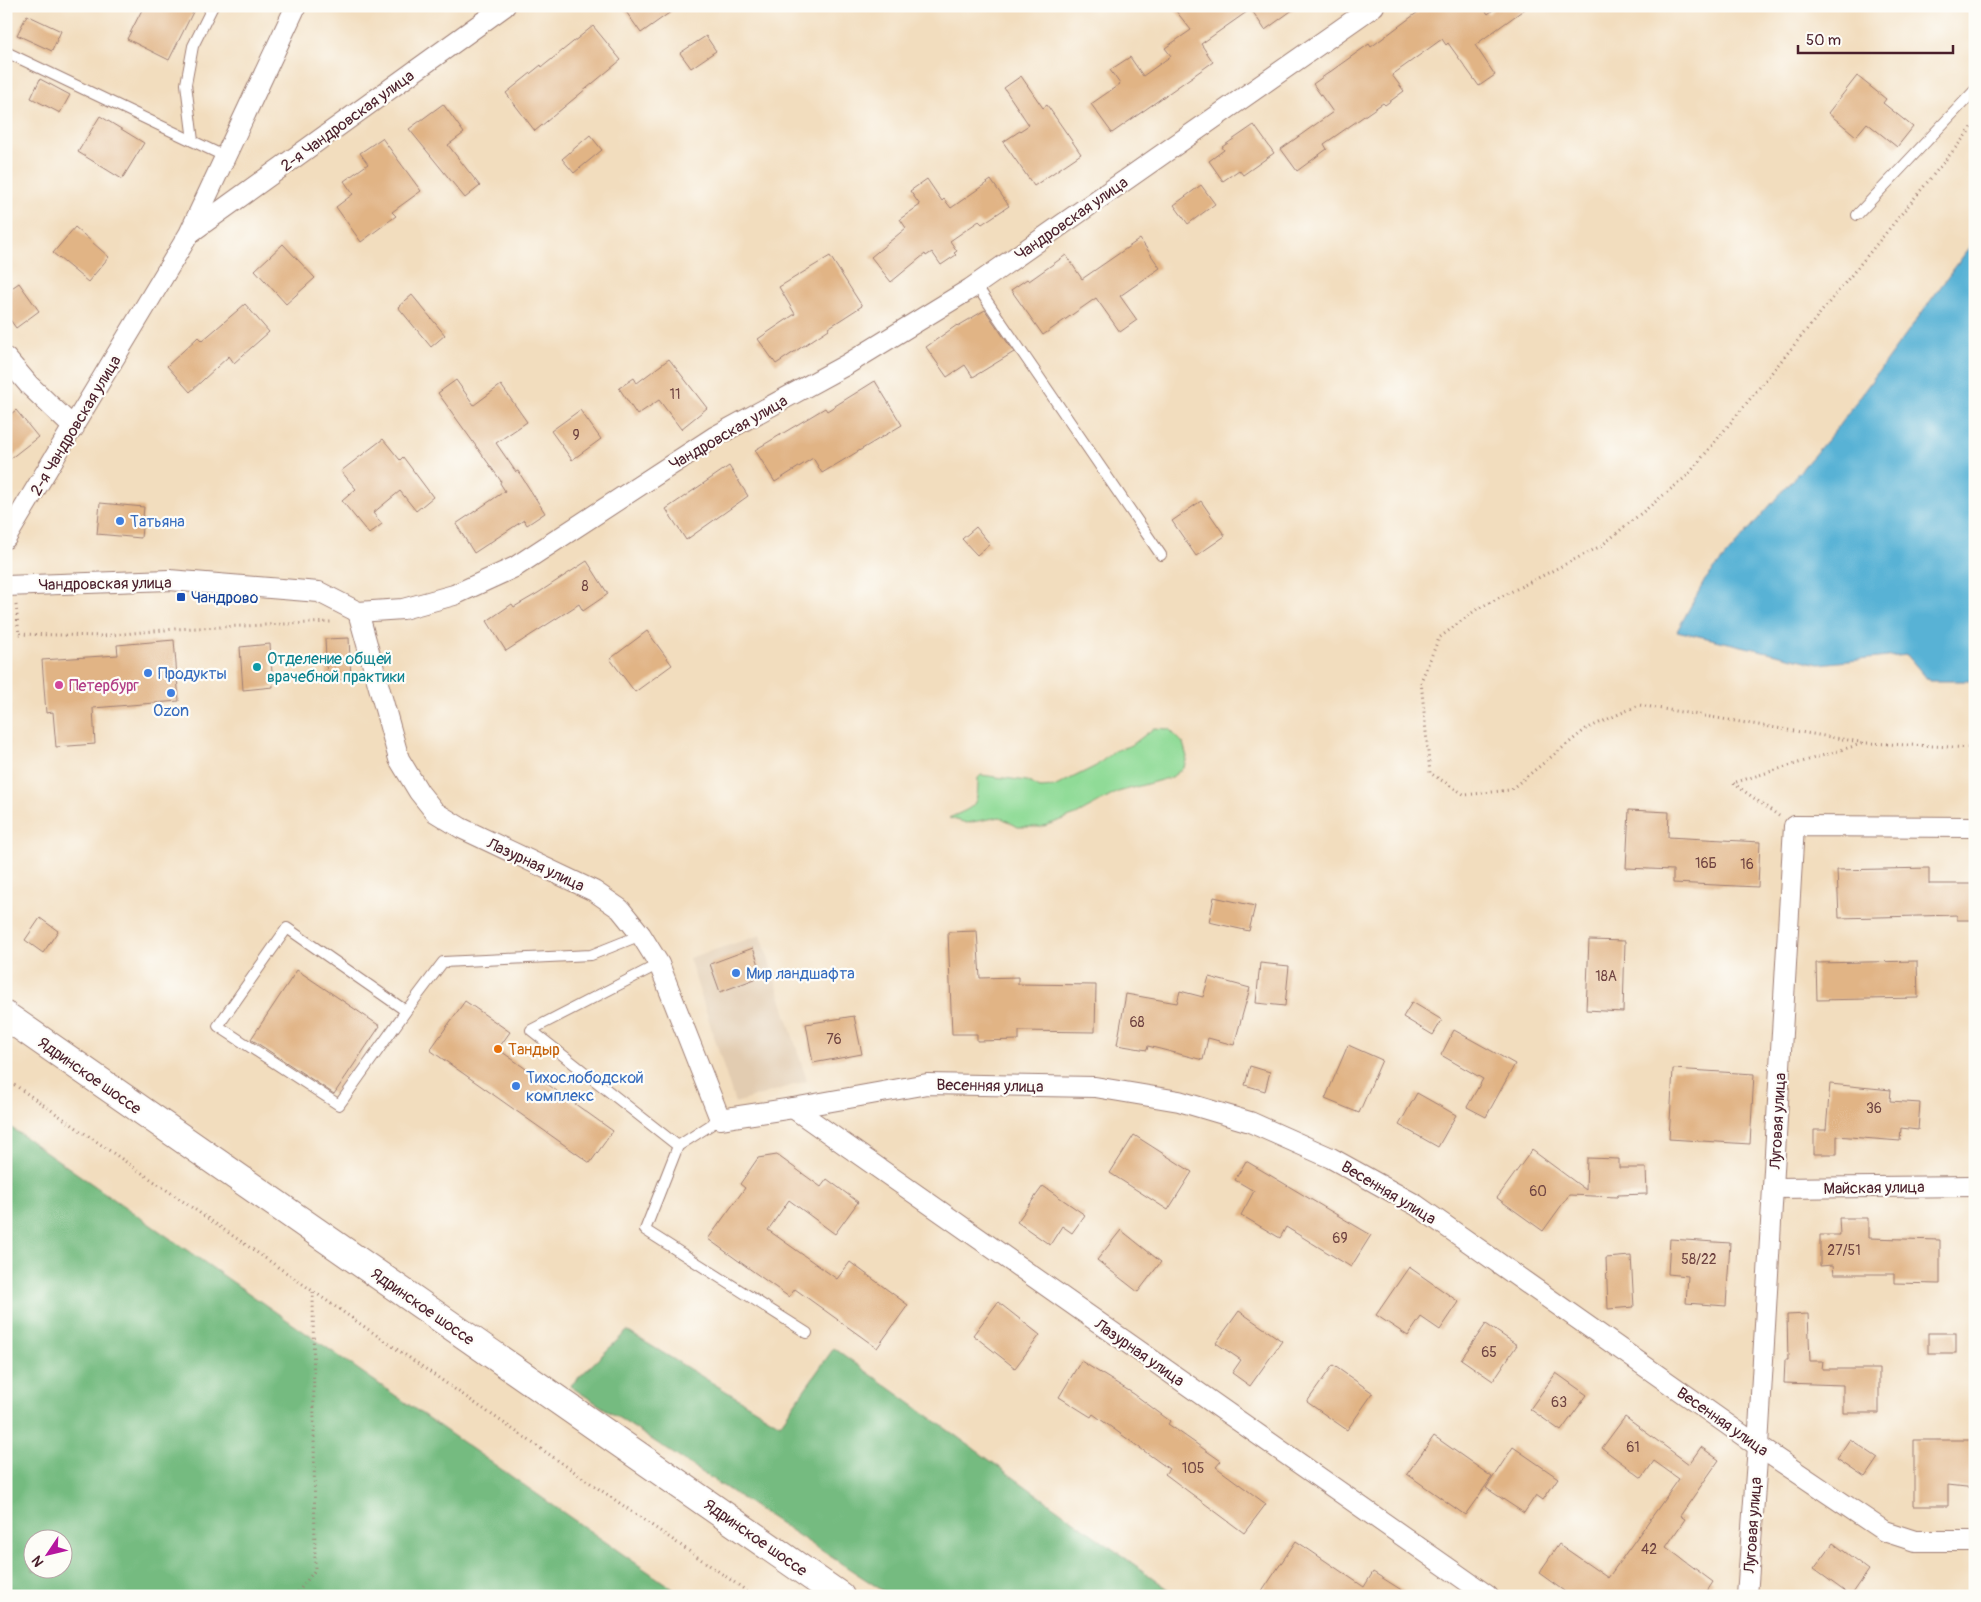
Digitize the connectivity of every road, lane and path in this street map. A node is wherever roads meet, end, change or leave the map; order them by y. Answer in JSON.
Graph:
{"nodes":[{"id":1,"x":213,"y":6,"type":"edge"},
{"id":2,"x":296,"y":6,"type":"edge"},
{"id":3,"x":506,"y":6,"type":"edge"},
{"id":4,"x":1374,"y":6,"type":"edge"},
{"id":5,"x":6,"y":52,"type":"edge"},
{"id":6,"x":1975,"y":90,"type":"edge"},
{"id":7,"x":1975,"y":124,"type":"edge"},
{"id":8,"x":193,"y":141,"type":"junction"},
{"id":9,"x":226,"y":157,"type":"junction"},
{"id":10,"x":1856,"y":215,"type":"dead end"},
{"id":11,"x":189,"y":234,"type":"junction"},
{"id":12,"x":976,"y":285,"type":"junction"},
{"id":13,"x":6,"y":358,"type":"edge"},
{"id":14,"x":74,"y":428,"type":"junction"},
{"id":15,"x":6,"y":538,"type":"edge"},
{"id":16,"x":1161,"y":555,"type":"dead end"},
{"id":17,"x":10,"y":586,"type":"edge"},
{"id":18,"x":358,"y":612,"type":"junction"},
{"id":19,"x":1866,"y":742,"type":"junction"},
{"id":20,"x":1975,"y":748,"type":"edge"},
{"id":21,"x":1794,"y":826,"type":"junction"},
{"id":22,"x":1975,"y":828,"type":"edge"},
{"id":23,"x":641,"y":935,"type":"junction"},
{"id":24,"x":659,"y":964,"type":"junction"},
{"id":25,"x":406,"y":1011,"type":"junction"},
{"id":26,"x":6,"y":1016,"type":"edge"},
{"id":27,"x":6,"y":1079,"type":"edge"},
{"id":28,"x":793,"y":1108,"type":"junction"},
{"id":29,"x":720,"y":1119,"type":"junction"},
{"id":30,"x":678,"y":1146,"type":"junction"},
{"id":31,"x":1975,"y":1186,"type":"edge"},
{"id":32,"x":1773,"y":1188,"type":"junction"},
{"id":33,"x":313,"y":1292,"type":"junction"},
{"id":34,"x":807,"y":1333,"type":"dead end"},
{"id":35,"x":1758,"y":1446,"type":"junction"},
{"id":36,"x":1975,"y":1541,"type":"edge"},
{"id":37,"x":295,"y":1596,"type":"edge"},
{"id":38,"x":754,"y":1596,"type":"edge"},
{"id":39,"x":840,"y":1596,"type":"edge"},
{"id":40,"x":1488,"y":1596,"type":"edge"},
{"id":41,"x":1747,"y":1596,"type":"edge"}],
"edges":[{"from":1,"to":8,"type":"lane"},
{"from":2,"to":9,"type":"street","name":"2-я Чандровская улица"},
{"from":3,"to":11,"type":"street","name":"2-я Чандровская улица"},
{"from":4,"to":12,"type":"street","name":"Чандровская улица"},
{"from":5,"to":8,"type":"lane"},
{"from":6,"to":10,"type":"lane"},
{"from":7,"to":19,"type":"path"},
{"from":8,"to":9,"type":"lane"},
{"from":9,"to":11,"type":"street","name":"2-я Чандровская улица"},
{"from":11,"to":14,"type":"street","name":"2-я Чандровская улица"},
{"from":12,"to":16,"type":"lane"},
{"from":12,"to":18,"type":"street","name":"Чандровская улица"},
{"from":13,"to":14,"type":"street"},
{"from":14,"to":15,"type":"street","name":"2-я Чандровская улица"},
{"from":17,"to":18,"type":"street","name":"Чандровская улица"},
{"from":17,"to":18,"type":"path"},
{"from":18,"to":23,"type":"street","name":"Лазурная улица"},
{"from":19,"to":20,"type":"path"},
{"from":19,"to":21,"type":"path"},
{"from":21,"to":22,"type":"street"},
{"from":21,"to":32,"type":"street","name":"Луговая улица"},
{"from":23,"to":24,"type":"street","name":"Лазурная улица"},
{"from":23,"to":25,"type":"lane"},
{"from":24,"to":29,"type":"street","name":"Лазурная улица"},
{"from":24,"to":30,"type":"lane"},
{"from":25,"to":25,"type":"lane"},
{"from":26,"to":39,"type":"main road","name":"Ядринское шоссе"},
{"from":27,"to":33,"type":"path"},
{"from":28,"to":29,"type":"street","name":"Весенняя улица"},
{"from":28,"to":35,"type":"street","name":"Весенняя улица"},
{"from":28,"to":40,"type":"street","name":"Лазурная улица"},
{"from":29,"to":30,"type":"lane"},
{"from":30,"to":34,"type":"lane"},
{"from":31,"to":32,"type":"street","name":"Майская улица"},
{"from":32,"to":35,"type":"street","name":"Луговая улица"},
{"from":33,"to":37,"type":"path"},
{"from":33,"to":38,"type":"path"},
{"from":35,"to":36,"type":"street","name":"Весенняя улица"},
{"from":35,"to":41,"type":"street","name":"Луговая улица"}]}
